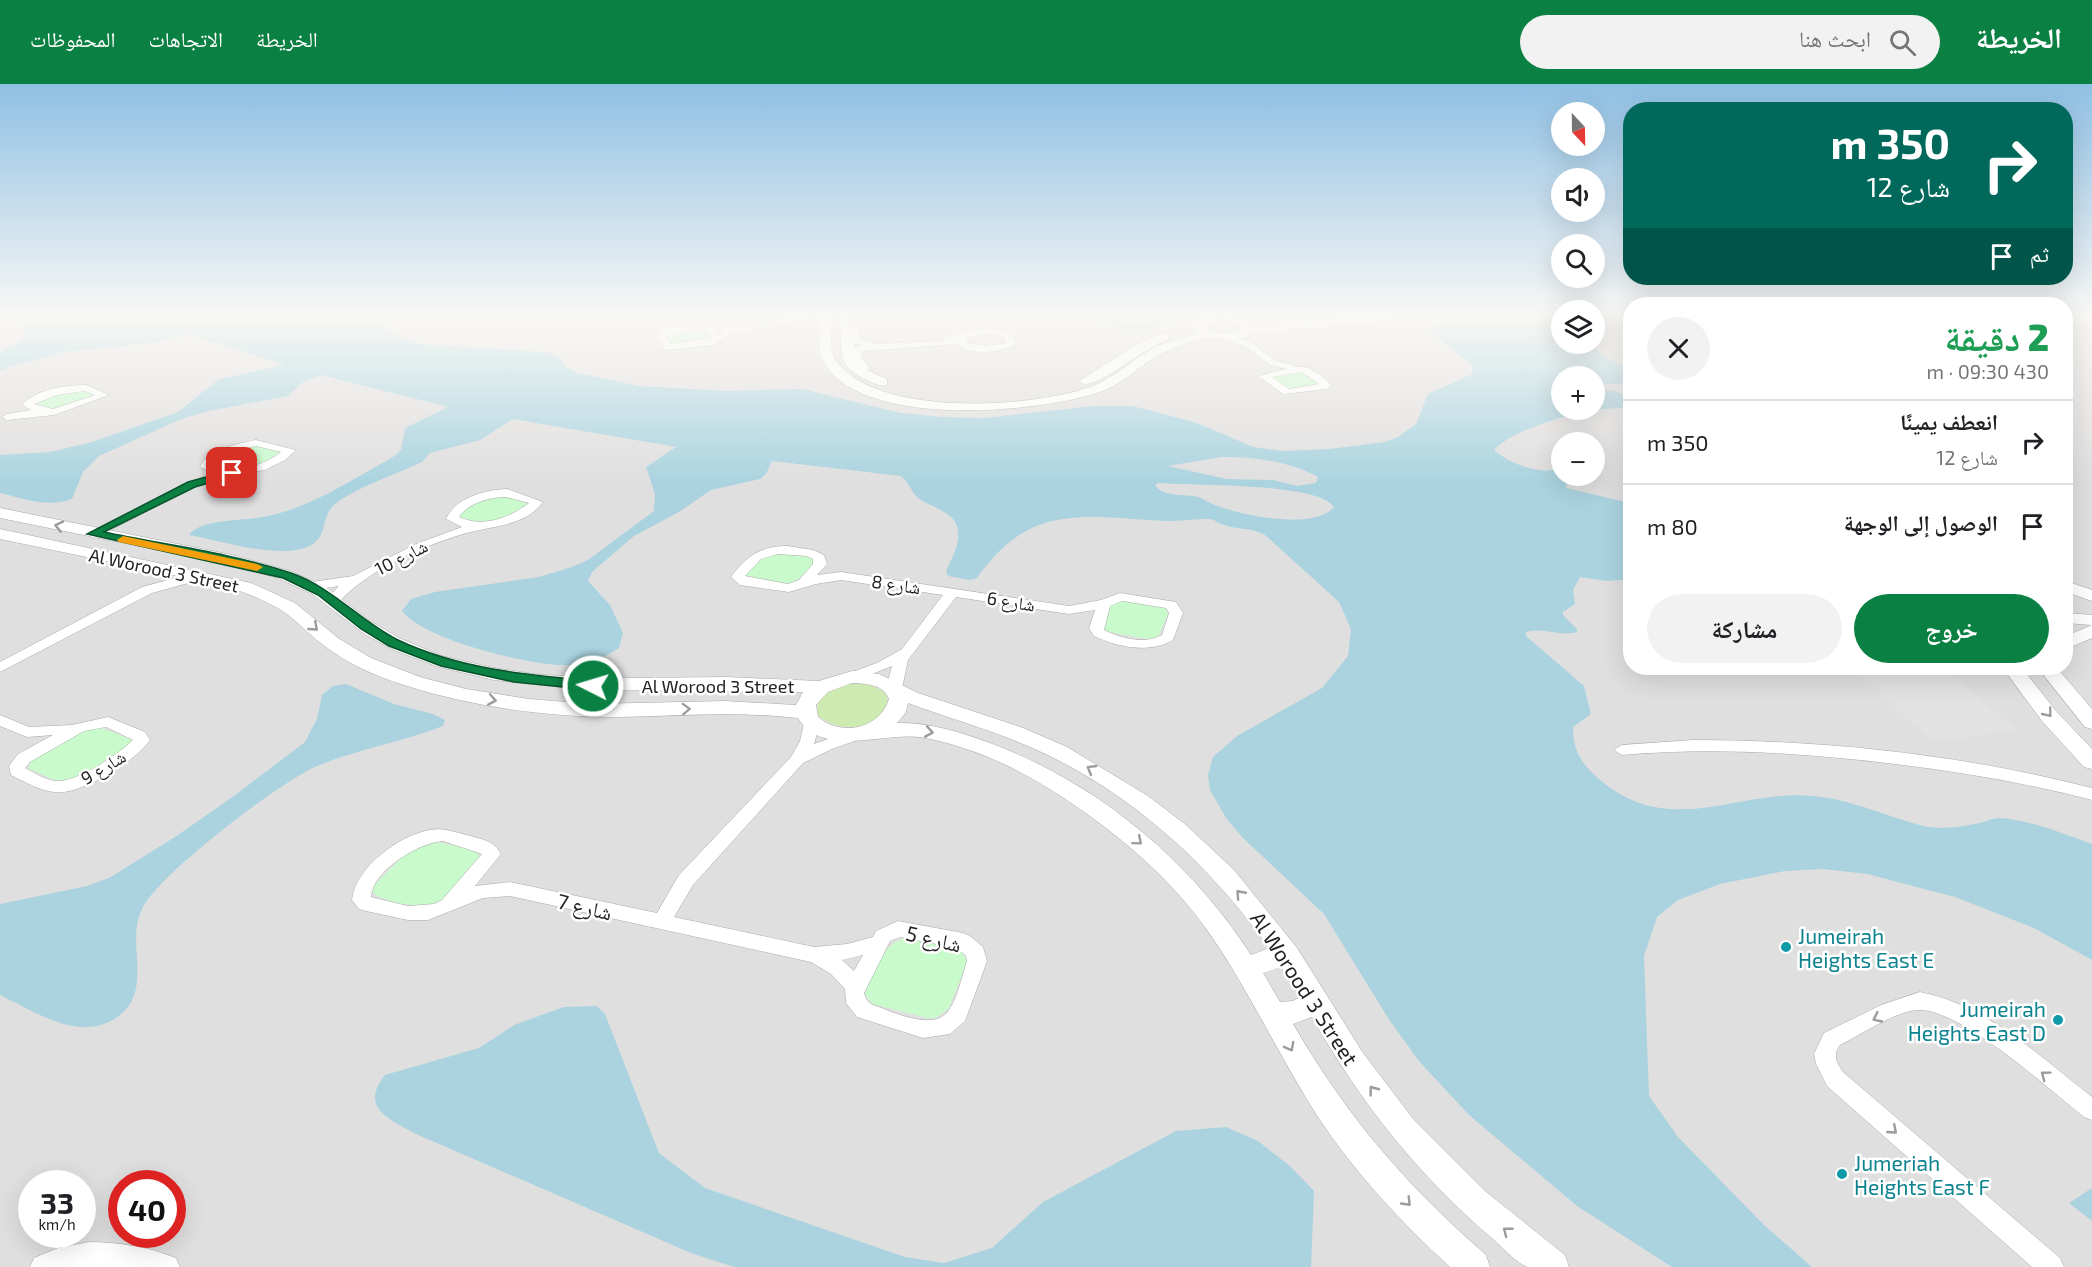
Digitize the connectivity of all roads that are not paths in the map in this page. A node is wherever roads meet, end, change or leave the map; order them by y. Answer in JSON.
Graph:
{"nodes":[{"id":1,"x":839,"y":373,"type":"edge"},
{"id":2,"x":862,"y":373,"type":"edge"},
{"id":3,"x":1101,"y":373,"type":"edge"},
{"id":4,"x":1128,"y":373,"type":"edge"},
{"id":5,"x":1267,"y":373,"type":"edge"},
{"id":6,"x":1312,"y":373,"type":"edge"},
{"id":7,"x":27,"y":405,"type":"junction"},
{"id":8,"x":44,"y":412,"type":"junction"},
{"id":9,"x":3,"y":418,"type":"edge"},
{"id":10,"x":208,"y":468,"type":"junction"},
{"id":11,"x":232,"y":473,"type":"junction"},
{"id":12,"x":192,"y":484,"type":"junction"},
{"id":13,"x":0,"y":513,"type":"edge"},
{"id":14,"x":454,"y":520,"type":"junction"},
{"id":15,"x":479,"y":527,"type":"junction"},
{"id":16,"x":0,"y":534,"type":"edge"},
{"id":17,"x":93,"y":534,"type":"junction"},
{"id":18,"x":441,"y":536,"type":"junction"},
{"id":19,"x":820,"y":564,"type":"junction"},
{"id":20,"x":172,"y":571,"type":"junction"},
{"id":21,"x":269,"y":571,"type":"junction"},
{"id":22,"x":198,"y":576,"type":"junction"},
{"id":23,"x":842,"y":576,"type":"junction"},
{"id":24,"x":360,"y":577,"type":"junction"},
{"id":25,"x":230,"y":582,"type":"junction"},
{"id":26,"x":805,"y":582,"type":"junction"},
{"id":27,"x":2073,"y":589,"type":"edge"},
{"id":28,"x":147,"y":590,"type":"junction"},
{"id":29,"x":951,"y":592,"type":"junction"},
{"id":30,"x":324,"y":593,"type":"junction"},
{"id":31,"x":2092,"y":596,"type":"edge"},
{"id":32,"x":2073,"y":599,"type":"edge"},
{"id":33,"x":2092,"y":603,"type":"edge"},
{"id":34,"x":1104,"y":604,"type":"junction"},
{"id":35,"x":1070,"y":610,"type":"junction"},
{"id":36,"x":2073,"y":619,"type":"edge"},
{"id":37,"x":2092,"y":620,"type":"edge"},
{"id":38,"x":1097,"y":626,"type":"junction"},
{"id":39,"x":2092,"y":631,"type":"edge"},
{"id":40,"x":2073,"y":640,"type":"edge"},
{"id":41,"x":906,"y":652,"type":"junction"},
{"id":42,"x":0,"y":668,"type":"edge"},
{"id":43,"x":2017,"y":675,"type":"edge"},
{"id":44,"x":2055,"y":675,"type":"edge"},
{"id":45,"x":852,"y":677,"type":"junction"},
{"id":46,"x":821,"y":687,"type":"junction"},
{"id":47,"x":895,"y":689,"type":"junction"},
{"id":48,"x":809,"y":718,"type":"junction"},
{"id":49,"x":0,"y":720,"type":"edge"},
{"id":50,"x":2092,"y":722,"type":"edge"},
{"id":51,"x":80,"y":727,"type":"junction"},
{"id":52,"x":27,"y":732,"type":"junction"},
{"id":53,"x":865,"y":732,"type":"junction"},
{"id":54,"x":1622,"y":750,"type":"dead end"},
{"id":55,"x":28,"y":755,"type":"junction"},
{"id":56,"x":797,"y":760,"type":"junction"},
{"id":57,"x":2092,"y":762,"type":"edge"},
{"id":58,"x":2092,"y":783,"type":"edge"},
{"id":59,"x":2058,"y":784,"type":"junction"},
{"id":60,"x":2092,"y":794,"type":"edge"},
{"id":61,"x":487,"y":862,"type":"junction"},
{"id":62,"x":510,"y":889,"type":"junction"},
{"id":63,"x":455,"y":900,"type":"junction"},
{"id":64,"x":661,"y":923,"type":"junction"},
{"id":65,"x":878,"y":943,"type":"junction"},
{"id":66,"x":814,"y":955,"type":"junction"},
{"id":67,"x":1288,"y":955,"type":"junction"},
{"id":68,"x":1246,"y":970,"type":"junction"},
{"id":69,"x":857,"y":987,"type":"junction"},
{"id":70,"x":1316,"y":1001,"type":"junction"},
{"id":71,"x":1273,"y":1014,"type":"junction"},
{"id":72,"x":2092,"y":1110,"type":"edge"},
{"id":73,"x":43,"y":1267,"type":"edge"},
{"id":74,"x":167,"y":1267,"type":"edge"},
{"id":75,"x":1474,"y":1267,"type":"edge"},
{"id":76,"x":1552,"y":1267,"type":"edge"},
{"id":77,"x":2051,"y":1267,"type":"edge"}],
"edges":[{"from":1,"to":4,"type":"street"},
{"from":2,"to":3,"type":"street"},
{"from":5,"to":6,"type":"street"},
{"from":7,"to":8,"type":"street"},
{"from":7,"to":8,"type":"street"},
{"from":7,"to":9,"type":"street"},
{"from":8,"to":9,"type":"street"},
{"from":10,"to":11,"type":"street"},
{"from":10,"to":11,"type":"street"},
{"from":10,"to":12,"type":"street"},
{"from":11,"to":12,"type":"street"},
{"from":12,"to":17,"type":"street"},
{"from":17,"to":13,"type":"street","name":"Al Worood 3 Street","one_way":true},
{"from":14,"to":15,"type":"street","name":"شارع 10"},
{"from":14,"to":15,"type":"street","name":"شارع 10"},
{"from":14,"to":18,"type":"street","name":"شارع 10"},
{"from":15,"to":18,"type":"street","name":"شارع 10"},
{"from":16,"to":20,"type":"street","name":"Al Worood 3 Street"},
{"from":17,"to":21,"type":"street","name":"Al Worood 3 Street"},
{"from":18,"to":24,"type":"street","name":"شارع 10"},
{"from":19,"to":23,"type":"street","name":"شارع 8"},
{"from":19,"to":26,"type":"street"},
{"from":19,"to":26,"type":"street","name":"شارع 8"},
{"from":20,"to":21,"type":"street"},
{"from":20,"to":22,"type":"street","name":"Al Worood 3 Street"},
{"from":20,"to":28,"type":"street"},
{"from":21,"to":30,"type":"street","name":"Al Worood 3 Street"},
{"from":22,"to":25,"type":"street","name":"Al Worood 3 Street"},
{"from":22,"to":28,"type":"street"},
{"from":23,"to":26,"type":"street","name":"شارع 8"},
{"from":23,"to":29,"type":"street","name":"شارع 8"},
{"from":24,"to":30,"type":"street","name":"شارع 10"},
{"from":24,"to":30,"type":"street","name":"شارع 10"},
{"from":25,"to":30,"type":"street"},
{"from":25,"to":48,"type":"street","name":"Al Worood 3 Street","one_way":true},
{"from":27,"to":31,"type":"street"},
{"from":28,"to":42,"type":"street"},
{"from":29,"to":35,"type":"street","name":"شارع 6"},
{"from":29,"to":41,"type":"street"},
{"from":30,"to":46,"type":"street","name":"Al Worood 3 Street"},
{"from":32,"to":33,"type":"street"},
{"from":34,"to":35,"type":"street","name":"شارع 6"},
{"from":34,"to":38,"type":"street"},
{"from":34,"to":38,"type":"street","name":"شارع 6"},
{"from":35,"to":38,"type":"street","name":"شارع 6"},
{"from":36,"to":37,"type":"street"},
{"from":39,"to":40,"type":"street"},
{"from":41,"to":45,"type":"street"},
{"from":41,"to":47,"type":"street"},
{"from":43,"to":57,"type":"street","one_way":true},
{"from":44,"to":50,"type":"street"},
{"from":45,"to":46,"type":"street"},
{"from":45,"to":47,"type":"street"},
{"from":46,"to":48,"type":"street"},
{"from":47,"to":53,"type":"street"},
{"from":67,"to":47,"type":"street","name":"Al Worood 3 Street","one_way":true},
{"from":48,"to":53,"type":"street"},
{"from":48,"to":56,"type":"street"},
{"from":49,"to":52,"type":"street","name":"شارع 9"},
{"from":51,"to":52,"type":"street","name":"شارع 9"},
{"from":51,"to":55,"type":"street","name":"شارع 9"},
{"from":51,"to":55,"type":"street","name":"شارع 9"},
{"from":52,"to":55,"type":"street","name":"شارع 9"},
{"from":53,"to":56,"type":"street"},
{"from":53,"to":68,"type":"street","one_way":true},
{"from":54,"to":59,"type":"street"},
{"from":56,"to":64,"type":"street"},
{"from":58,"to":59,"type":"street"},
{"from":59,"to":60,"type":"street"},
{"from":61,"to":62,"type":"street","name":"شارع 7"},
{"from":61,"to":63,"type":"street","name":"شارع 7"},
{"from":61,"to":63,"type":"street","name":"شارع 7"},
{"from":62,"to":63,"type":"street","name":"شارع 7"},
{"from":62,"to":64,"type":"street","name":"شارع 7"},
{"from":64,"to":66,"type":"street","name":"شارع 5"},
{"from":65,"to":66,"type":"street","name":"شارع 5"},
{"from":65,"to":69,"type":"street","name":"شارع 5"},
{"from":65,"to":69,"type":"street","name":"شارع 5"},
{"from":66,"to":69,"type":"street","name":"شارع 5"},
{"from":67,"to":68,"type":"street"},
{"from":67,"to":70,"type":"street","name":"Al Worood 3 Street"},
{"from":68,"to":71,"type":"street"},
{"from":70,"to":71,"type":"street"},
{"from":76,"to":70,"type":"street","name":"Al Worood 3 Street","one_way":true},
{"from":71,"to":75,"type":"street","one_way":true},
{"from":72,"to":77,"type":"street","one_way":true},
{"from":73,"to":74,"type":"street"}]}
